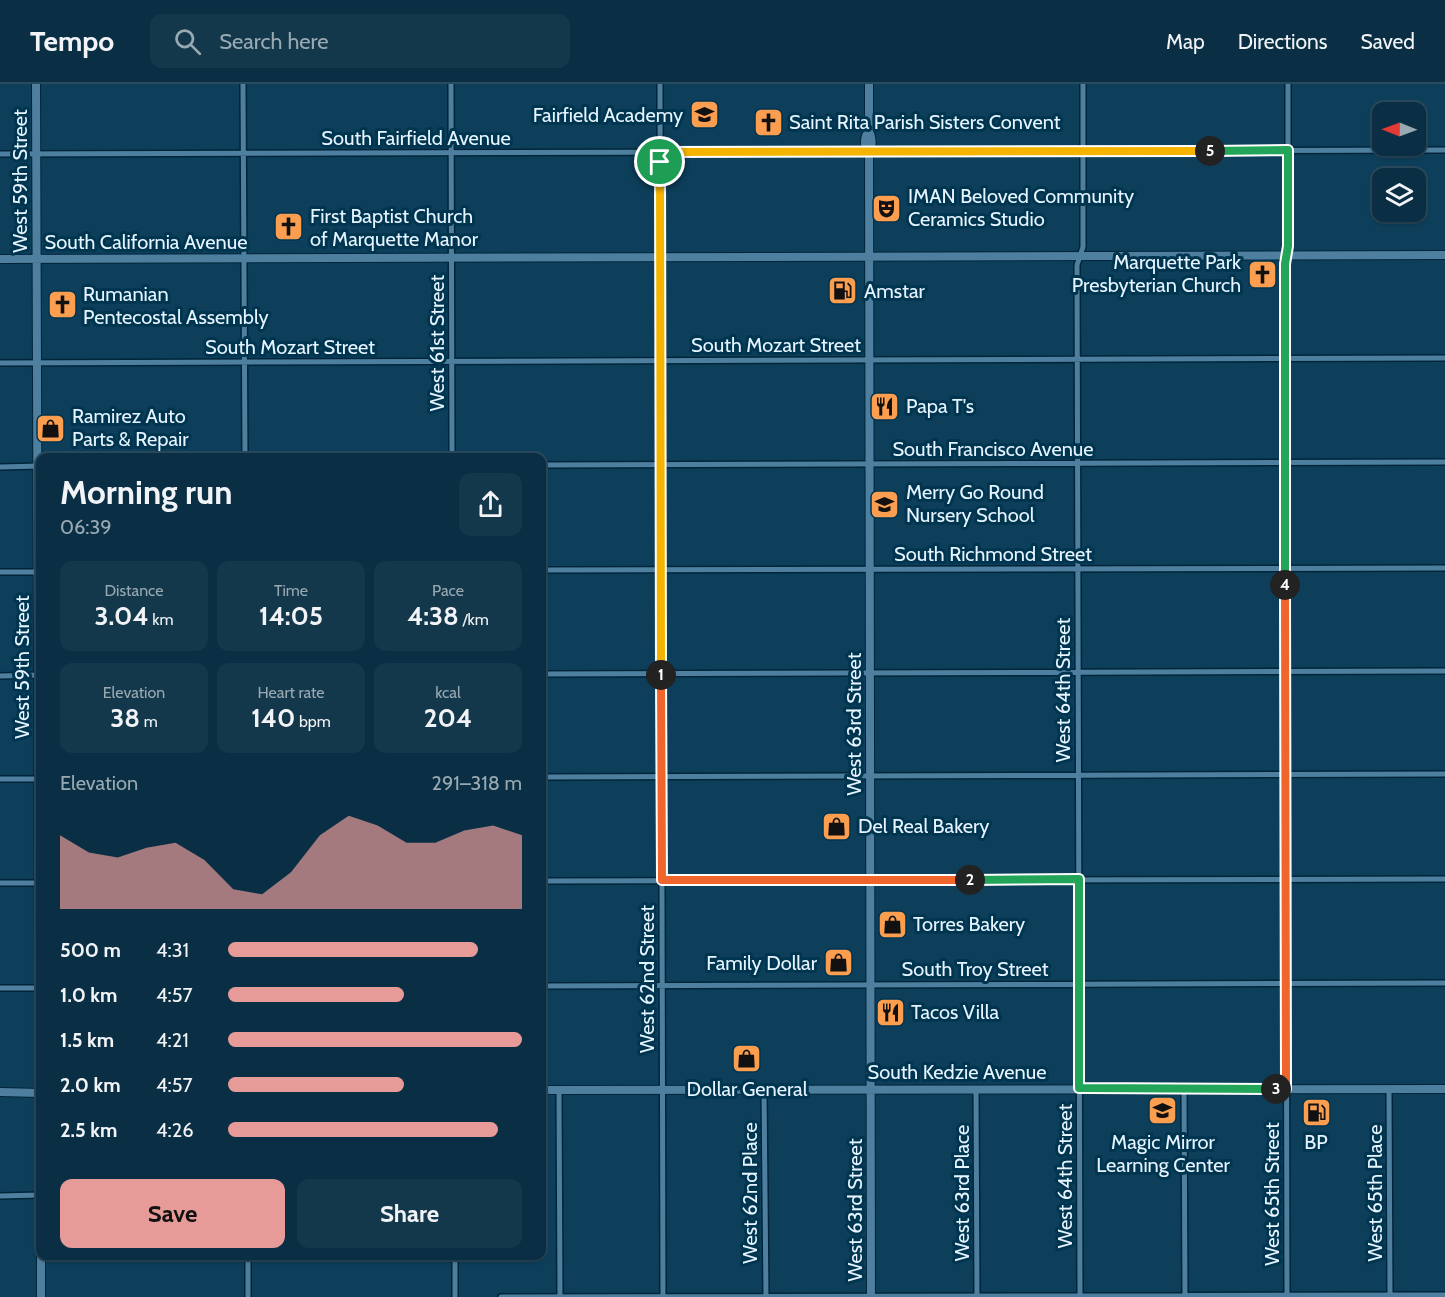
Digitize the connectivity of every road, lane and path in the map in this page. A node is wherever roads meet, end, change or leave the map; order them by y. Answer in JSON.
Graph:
{"nodes":[{"id":1,"x":36,"y":84,"type":"edge"},
{"id":2,"x":243,"y":84,"type":"edge"},
{"id":3,"x":451,"y":84,"type":"edge"},
{"id":4,"x":660,"y":84,"type":"edge"},
{"id":5,"x":869,"y":84,"type":"edge"},
{"id":6,"x":1083,"y":84,"type":"edge"},
{"id":7,"x":1288,"y":84,"type":"edge"},
{"id":8,"x":1288,"y":150,"type":"junction"},
{"id":9,"x":1445,"y":150,"type":"edge"},
{"id":10,"x":1083,"y":151,"type":"junction"},
{"id":11,"x":660,"y":152,"type":"junction"},
{"id":12,"x":869,"y":152,"type":"junction"},
{"id":13,"x":451,"y":153,"type":"junction"},
{"id":14,"x":0,"y":154,"type":"edge"},
{"id":15,"x":36,"y":154,"type":"junction"},
{"id":16,"x":244,"y":154,"type":"junction"},
{"id":17,"x":1287,"y":255,"type":"junction"},
{"id":18,"x":1445,"y":255,"type":"edge"},
{"id":19,"x":869,"y":256,"type":"junction"},
{"id":20,"x":1080,"y":256,"type":"junction"},
{"id":21,"x":660,"y":257,"type":"junction"},
{"id":22,"x":244,"y":258,"type":"junction"},
{"id":23,"x":452,"y":258,"type":"junction"},
{"id":24,"x":0,"y":259,"type":"edge"},
{"id":25,"x":37,"y":259,"type":"junction"},
{"id":26,"x":1445,"y":358,"type":"edge"},
{"id":27,"x":1077,"y":359,"type":"junction"},
{"id":28,"x":1285,"y":359,"type":"junction"},
{"id":29,"x":869,"y":360,"type":"junction"},
{"id":30,"x":452,"y":361,"type":"junction"},
{"id":31,"x":660,"y":361,"type":"junction"},
{"id":32,"x":244,"y":362,"type":"junction"},
{"id":33,"x":0,"y":363,"type":"edge"},
{"id":34,"x":37,"y":363,"type":"junction"},
{"id":35,"x":39,"y":453,"type":"edge"},
{"id":36,"x":245,"y":453,"type":"edge"},
{"id":37,"x":452,"y":453,"type":"edge"},
{"id":38,"x":1445,"y":462,"type":"edge"},
{"id":39,"x":1285,"y":463,"type":"junction"},
{"id":40,"x":869,"y":464,"type":"junction"},
{"id":41,"x":1078,"y":464,"type":"junction"},
{"id":42,"x":546,"y":465,"type":"edge"},
{"id":43,"x":661,"y":465,"type":"junction"},
{"id":44,"x":36,"y":466,"type":"edge"},
{"id":45,"x":0,"y":467,"type":"edge"},
{"id":46,"x":870,"y":568,"type":"junction"},
{"id":47,"x":1285,"y":568,"type":"junction"},
{"id":48,"x":1445,"y":568,"type":"edge"},
{"id":49,"x":661,"y":569,"type":"junction"},
{"id":50,"x":1078,"y":569,"type":"junction"},
{"id":51,"x":546,"y":570,"type":"edge"},
{"id":52,"x":0,"y":572,"type":"edge"},
{"id":53,"x":36,"y":572,"type":"edge"},
{"id":54,"x":1285,"y":671,"type":"junction"},
{"id":55,"x":1445,"y":671,"type":"edge"},
{"id":56,"x":1078,"y":672,"type":"junction"},
{"id":57,"x":661,"y":673,"type":"junction"},
{"id":58,"x":870,"y":673,"type":"junction"},
{"id":59,"x":546,"y":674,"type":"edge"},
{"id":60,"x":36,"y":675,"type":"edge"},
{"id":61,"x":0,"y":676,"type":"edge"},
{"id":62,"x":1445,"y":774,"type":"edge"},
{"id":63,"x":1078,"y":775,"type":"junction"},
{"id":64,"x":1286,"y":775,"type":"junction"},
{"id":65,"x":870,"y":776,"type":"junction"},
{"id":66,"x":546,"y":777,"type":"edge"},
{"id":67,"x":661,"y":777,"type":"junction"},
{"id":68,"x":0,"y":779,"type":"edge"},
{"id":69,"x":36,"y":779,"type":"edge"},
{"id":70,"x":1079,"y":879,"type":"junction"},
{"id":71,"x":1286,"y":879,"type":"junction"},
{"id":72,"x":1445,"y":879,"type":"edge"},
{"id":73,"x":662,"y":880,"type":"junction"},
{"id":74,"x":870,"y":880,"type":"junction"},
{"id":75,"x":546,"y":881,"type":"edge"},
{"id":76,"x":0,"y":883,"type":"edge"},
{"id":77,"x":36,"y":883,"type":"edge"},
{"id":78,"x":1445,"y":983,"type":"edge"},
{"id":79,"x":1079,"y":984,"type":"junction"},
{"id":80,"x":1286,"y":984,"type":"junction"},
{"id":81,"x":870,"y":985,"type":"junction"},
{"id":82,"x":546,"y":986,"type":"edge"},
{"id":83,"x":662,"y":986,"type":"junction"},
{"id":84,"x":0,"y":988,"type":"edge"},
{"id":85,"x":36,"y":988,"type":"edge"},
{"id":86,"x":976,"y":1088,"type":"junction"},
{"id":87,"x":1079,"y":1088,"type":"junction"},
{"id":88,"x":1184,"y":1088,"type":"junction"},
{"id":89,"x":765,"y":1089,"type":"junction"},
{"id":90,"x":871,"y":1089,"type":"junction"},
{"id":91,"x":1286,"y":1089,"type":"junction"},
{"id":92,"x":1389,"y":1089,"type":"junction"},
{"id":93,"x":1445,"y":1089,"type":"edge"},
{"id":94,"x":546,"y":1090,"type":"edge"},
{"id":95,"x":559,"y":1090,"type":"junction"},
{"id":96,"x":662,"y":1090,"type":"junction"},
{"id":97,"x":0,"y":1092,"type":"edge"},
{"id":98,"x":36,"y":1093,"type":"edge"},
{"id":99,"x":0,"y":1196,"type":"edge"},
{"id":100,"x":36,"y":1196,"type":"edge"},
{"id":101,"x":40,"y":1260,"type":"edge"},
{"id":102,"x":248,"y":1260,"type":"edge"},
{"id":103,"x":455,"y":1260,"type":"edge"},
{"id":104,"x":1445,"y":1294,"type":"edge"},
{"id":105,"x":977,"y":1296,"type":"edge"},
{"id":106,"x":1080,"y":1296,"type":"edge"},
{"id":107,"x":1185,"y":1296,"type":"edge"},
{"id":108,"x":1287,"y":1296,"type":"edge"},
{"id":109,"x":1390,"y":1296,"type":"edge"},
{"id":110,"x":41,"y":1297,"type":"edge"},
{"id":111,"x":248,"y":1297,"type":"edge"},
{"id":112,"x":455,"y":1297,"type":"edge"},
{"id":113,"x":501,"y":1297,"type":"edge"},
{"id":114,"x":560,"y":1297,"type":"edge"},
{"id":115,"x":663,"y":1297,"type":"edge"},
{"id":116,"x":766,"y":1297,"type":"edge"},
{"id":117,"x":872,"y":1297,"type":"edge"}],
"edges":[{"from":1,"to":15,"type":"street","name":"West 59th Street"},
{"from":2,"to":16,"type":"street"},
{"from":3,"to":13,"type":"street","name":"West 61st Street"},
{"from":4,"to":11,"type":"street","name":"West 62nd Street"},
{"from":5,"to":12,"type":"street","name":"West 63rd Street"},
{"from":6,"to":10,"type":"street","name":"West 64th Street"},
{"from":7,"to":8,"type":"street","name":"West 65th Street"},
{"from":8,"to":9,"type":"street","name":"South Fairfield Avenue"},
{"from":8,"to":10,"type":"street","name":"South Fairfield Avenue"},
{"from":8,"to":17,"type":"street","name":"West 65th Street"},
{"from":10,"to":12,"type":"street","name":"South Fairfield Avenue"},
{"from":10,"to":20,"type":"street","name":"West 64th Street"},
{"from":11,"to":12,"type":"street","name":"South Fairfield Avenue"},
{"from":11,"to":13,"type":"street","name":"South Fairfield Avenue"},
{"from":11,"to":21,"type":"street","name":"West 62nd Street"},
{"from":12,"to":19,"type":"street","name":"West 63rd Street"},
{"from":13,"to":16,"type":"street","name":"South Fairfield Avenue"},
{"from":13,"to":23,"type":"street","name":"West 61st Street"},
{"from":14,"to":15,"type":"street","name":"South Fairfield Avenue"},
{"from":15,"to":16,"type":"street","name":"South Fairfield Avenue"},
{"from":15,"to":25,"type":"street","name":"West 59th Street"},
{"from":16,"to":22,"type":"street"},
{"from":17,"to":18,"type":"street","name":"South California Avenue"},
{"from":17,"to":20,"type":"street","name":"South California Avenue"},
{"from":17,"to":28,"type":"street","name":"West 65th Street"},
{"from":19,"to":20,"type":"street","name":"South California Avenue"},
{"from":19,"to":21,"type":"street","name":"South California Avenue"},
{"from":19,"to":29,"type":"street","name":"West 63rd Street"},
{"from":20,"to":27,"type":"street","name":"West 64th Street"},
{"from":21,"to":23,"type":"street","name":"South California Avenue"},
{"from":21,"to":31,"type":"street","name":"West 62nd Street"},
{"from":22,"to":23,"type":"street","name":"South California Avenue"},
{"from":22,"to":25,"type":"street","name":"South California Avenue"},
{"from":22,"to":32,"type":"street"},
{"from":23,"to":30,"type":"street","name":"West 61st Street"},
{"from":24,"to":25,"type":"street","name":"South California Avenue"},
{"from":25,"to":34,"type":"street","name":"West 59th Street"},
{"from":26,"to":28,"type":"street","name":"South Mozart Street"},
{"from":27,"to":28,"type":"street","name":"South Mozart Street"},
{"from":27,"to":29,"type":"street","name":"South Mozart Street"},
{"from":27,"to":41,"type":"street","name":"West 64th Street"},
{"from":28,"to":39,"type":"street","name":"West 65th Street"},
{"from":29,"to":31,"type":"street","name":"South Mozart Street"},
{"from":29,"to":40,"type":"street","name":"West 63rd Street"},
{"from":30,"to":31,"type":"street","name":"South Mozart Street"},
{"from":30,"to":32,"type":"street","name":"South Mozart Street"},
{"from":30,"to":37,"type":"street","name":"West 61st Street"},
{"from":31,"to":43,"type":"street","name":"West 62nd Street"},
{"from":32,"to":34,"type":"street","name":"South Mozart Street"},
{"from":32,"to":36,"type":"street"},
{"from":33,"to":34,"type":"street","name":"South Mozart Street"},
{"from":34,"to":35,"type":"street","name":"West 59th Street"},
{"from":38,"to":39,"type":"street","name":"South Francisco Avenue"},
{"from":39,"to":41,"type":"street","name":"South Francisco Avenue"},
{"from":39,"to":47,"type":"street","name":"West 65th Street"},
{"from":40,"to":41,"type":"street","name":"South Francisco Avenue"},
{"from":40,"to":43,"type":"street","name":"South Francisco Avenue"},
{"from":40,"to":46,"type":"street","name":"West 63rd Street"},
{"from":41,"to":50,"type":"street","name":"West 64th Street"},
{"from":42,"to":43,"type":"street","name":"South Francisco Avenue"},
{"from":43,"to":49,"type":"street","name":"West 62nd Street"},
{"from":44,"to":45,"type":"street"},
{"from":46,"to":49,"type":"street","name":"South Richmond Street"},
{"from":46,"to":50,"type":"street","name":"South Richmond Street"},
{"from":46,"to":58,"type":"street","name":"West 63rd Street"},
{"from":47,"to":48,"type":"street","name":"South Richmond Street"},
{"from":47,"to":50,"type":"street","name":"South Richmond Street"},
{"from":47,"to":54,"type":"street","name":"West 65th Street"},
{"from":49,"to":51,"type":"street","name":"South Richmond Street"},
{"from":49,"to":57,"type":"street","name":"West 62nd Street"},
{"from":50,"to":56,"type":"street","name":"West 64th Street"},
{"from":52,"to":53,"type":"street"},
{"from":54,"to":55,"type":"street"},
{"from":54,"to":56,"type":"street"},
{"from":54,"to":64,"type":"street","name":"West 65th Street"},
{"from":56,"to":58,"type":"street"},
{"from":56,"to":63,"type":"street","name":"West 64th Street"},
{"from":57,"to":58,"type":"street"},
{"from":57,"to":59,"type":"street"},
{"from":57,"to":67,"type":"street","name":"West 62nd Street"},
{"from":58,"to":65,"type":"street","name":"West 63rd Street"},
{"from":60,"to":61,"type":"street"},
{"from":62,"to":64,"type":"street"},
{"from":63,"to":64,"type":"street"},
{"from":63,"to":65,"type":"street"},
{"from":63,"to":70,"type":"street","name":"West 64th Street"},
{"from":64,"to":71,"type":"street","name":"West 65th Street"},
{"from":65,"to":67,"type":"street"},
{"from":65,"to":74,"type":"street","name":"West 63rd Street"},
{"from":66,"to":67,"type":"street"},
{"from":67,"to":73,"type":"street","name":"West 62nd Street"},
{"from":68,"to":69,"type":"street"},
{"from":70,"to":71,"type":"street"},
{"from":70,"to":74,"type":"street"},
{"from":70,"to":79,"type":"street","name":"West 64th Street"},
{"from":71,"to":72,"type":"street"},
{"from":71,"to":80,"type":"street","name":"West 65th Street"},
{"from":73,"to":74,"type":"street"},
{"from":73,"to":75,"type":"street"},
{"from":73,"to":83,"type":"street","name":"West 62nd Street"},
{"from":74,"to":81,"type":"street","name":"West 63rd Street"},
{"from":76,"to":77,"type":"street"},
{"from":78,"to":80,"type":"street","name":"South Troy Street"},
{"from":79,"to":80,"type":"street","name":"South Troy Street"},
{"from":79,"to":81,"type":"street","name":"South Troy Street"},
{"from":79,"to":87,"type":"street","name":"West 64th Street"},
{"from":80,"to":91,"type":"street","name":"West 65th Street"},
{"from":81,"to":83,"type":"street","name":"South Troy Street"},
{"from":81,"to":90,"type":"street","name":"West 63rd Street"},
{"from":82,"to":83,"type":"street","name":"South Troy Street"},
{"from":83,"to":96,"type":"street","name":"West 62nd Street"},
{"from":84,"to":85,"type":"street"},
{"from":86,"to":87,"type":"street","name":"South Kedzie Avenue"},
{"from":86,"to":90,"type":"street","name":"South Kedzie Avenue"},
{"from":86,"to":105,"type":"street","name":"West 63rd Place"},
{"from":87,"to":88,"type":"street","name":"South Kedzie Avenue"},
{"from":87,"to":106,"type":"street","name":"West 64th Street"},
{"from":88,"to":91,"type":"street","name":"South Kedzie Avenue"},
{"from":88,"to":107,"type":"street"},
{"from":89,"to":90,"type":"street","name":"South Kedzie Avenue"},
{"from":89,"to":96,"type":"street","name":"South Kedzie Avenue"},
{"from":89,"to":116,"type":"street","name":"West 62nd Place"},
{"from":90,"to":117,"type":"street","name":"West 63rd Street"},
{"from":91,"to":92,"type":"street","name":"South Kedzie Avenue"},
{"from":91,"to":108,"type":"street","name":"West 65th Street"},
{"from":92,"to":93,"type":"street","name":"South Kedzie Avenue"},
{"from":92,"to":109,"type":"street","name":"West 65th Place"},
{"from":94,"to":95,"type":"street","name":"South Kedzie Avenue"},
{"from":95,"to":96,"type":"street","name":"South Kedzie Avenue"},
{"from":95,"to":114,"type":"street"},
{"from":96,"to":115,"type":"street","name":"West 62nd Street"},
{"from":97,"to":98,"type":"street"},
{"from":99,"to":100,"type":"street"},
{"from":101,"to":110,"type":"street"},
{"from":102,"to":111,"type":"street"},
{"from":103,"to":112,"type":"street"},
{"from":104,"to":109,"type":"street"},
{"from":105,"to":106,"type":"street"},
{"from":105,"to":117,"type":"street"},
{"from":106,"to":107,"type":"street"},
{"from":107,"to":108,"type":"street"},
{"from":108,"to":109,"type":"street"},
{"from":113,"to":114,"type":"street"},
{"from":114,"to":115,"type":"street"},
{"from":115,"to":116,"type":"street"},
{"from":116,"to":117,"type":"street"}]}
